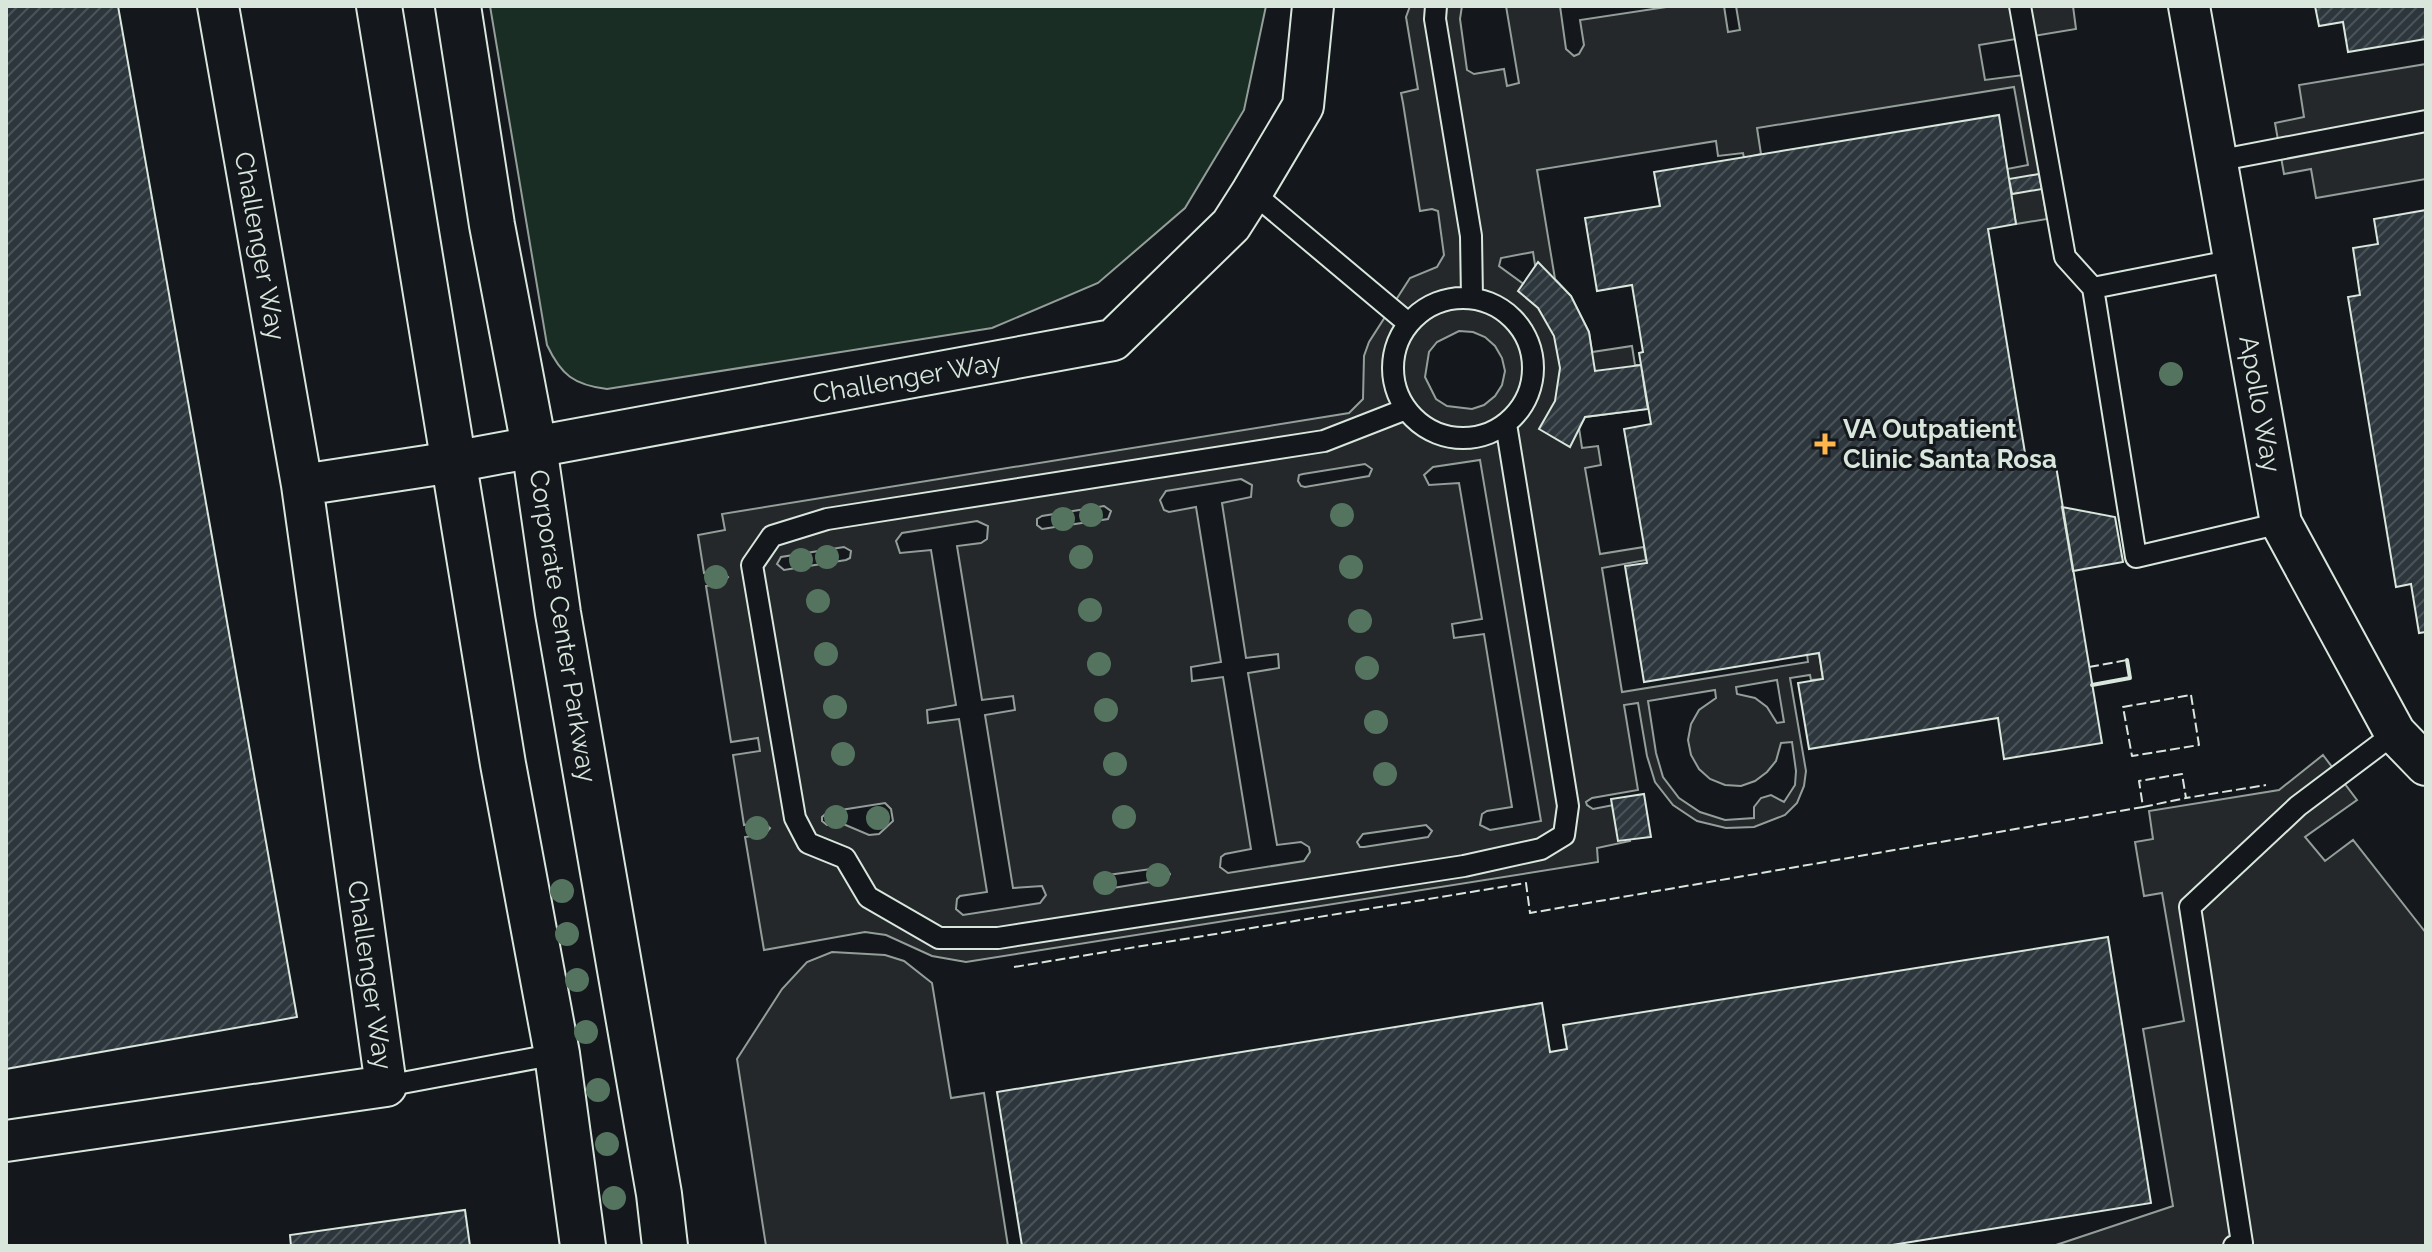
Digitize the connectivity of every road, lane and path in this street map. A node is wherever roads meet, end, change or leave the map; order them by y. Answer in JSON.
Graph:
{"nodes":[{"id":1,"x":218,"y":6,"type":"edge"},
{"id":2,"x":379,"y":6,"type":"edge"},
{"id":3,"x":458,"y":6,"type":"edge"},
{"id":4,"x":1313,"y":6,"type":"edge"},
{"id":5,"x":1436,"y":6,"type":"edge"},
{"id":6,"x":2189,"y":6,"type":"edge"},
{"id":7,"x":2021,"y":10,"type":"edge"},
{"id":8,"x":2426,"y":121,"type":"edge"},
{"id":9,"x":2216,"y":161,"type":"junction"},
{"id":10,"x":1252,"y":192,"type":"junction"},
{"id":11,"x":2235,"y":260,"type":"junction"},
{"id":12,"x":2093,"y":288,"type":"junction"},
{"id":13,"x":1472,"y":298,"type":"junction"},
{"id":14,"x":1408,"y":323,"type":"junction"},
{"id":15,"x":1406,"y":409,"type":"junction"},
{"id":16,"x":1506,"y":424,"type":"junction"},
{"id":17,"x":534,"y":446,"type":"junction"},
{"id":18,"x":453,"y":462,"type":"junction"},
{"id":19,"x":302,"y":485,"type":"junction"},
{"id":20,"x":2281,"y":523,"type":"junction"},
{"id":21,"x":2395,"y":733,"type":"junction"},
{"id":22,"x":2426,"y":765,"type":"edge"},
{"id":23,"x":557,"y":1054,"type":"junction"},
{"id":24,"x":386,"y":1086,"type":"junction"},
{"id":25,"x":6,"y":1141,"type":"edge"},
{"id":26,"x":583,"y":1246,"type":"edge"},
{"id":27,"x":665,"y":1246,"type":"edge"},
{"id":28,"x":2234,"y":1246,"type":"edge"}],
"edges":[{"from":1,"to":19,"type":"street","name":"Challenger Way"},
{"from":2,"to":18,"type":"street"},
{"from":3,"to":17,"type":"street","name":"Corporate Center Parkway"},
{"from":4,"to":10,"type":"street","name":"Challenger Way"},
{"from":5,"to":13,"type":"lane"},
{"from":6,"to":9,"type":"street","name":"Apollo Way"},
{"from":7,"to":12,"type":"lane"},
{"from":8,"to":9,"type":"lane"},
{"from":9,"to":11,"type":"street","name":"Apollo Way"},
{"from":10,"to":14,"type":"lane"},
{"from":10,"to":17,"type":"street","name":"Challenger Way"},
{"from":11,"to":12,"type":"lane"},
{"from":11,"to":20,"type":"street","name":"Apollo Way"},
{"from":12,"to":20,"type":"lane"},
{"from":13,"to":14,"type":"lane"},
{"from":13,"to":16,"type":"lane"},
{"from":14,"to":15,"type":"lane"},
{"from":15,"to":16,"type":"lane"},
{"from":15,"to":16,"type":"lane"},
{"from":17,"to":18,"type":"street","name":"Challenger Way"},
{"from":17,"to":27,"type":"street","name":"Corporate Center Parkway"},
{"from":18,"to":19,"type":"street","name":"Challenger Way"},
{"from":18,"to":23,"type":"street"},
{"from":19,"to":24,"type":"street","name":"Challenger Way"},
{"from":20,"to":21,"type":"street","name":"Apollo Way"},
{"from":21,"to":22,"type":"street","name":"Apollo Way"},
{"from":21,"to":28,"type":"lane"},
{"from":23,"to":24,"type":"lane"},
{"from":23,"to":26,"type":"street"},
{"from":24,"to":25,"type":"street","name":"Challenger Way"}]}
